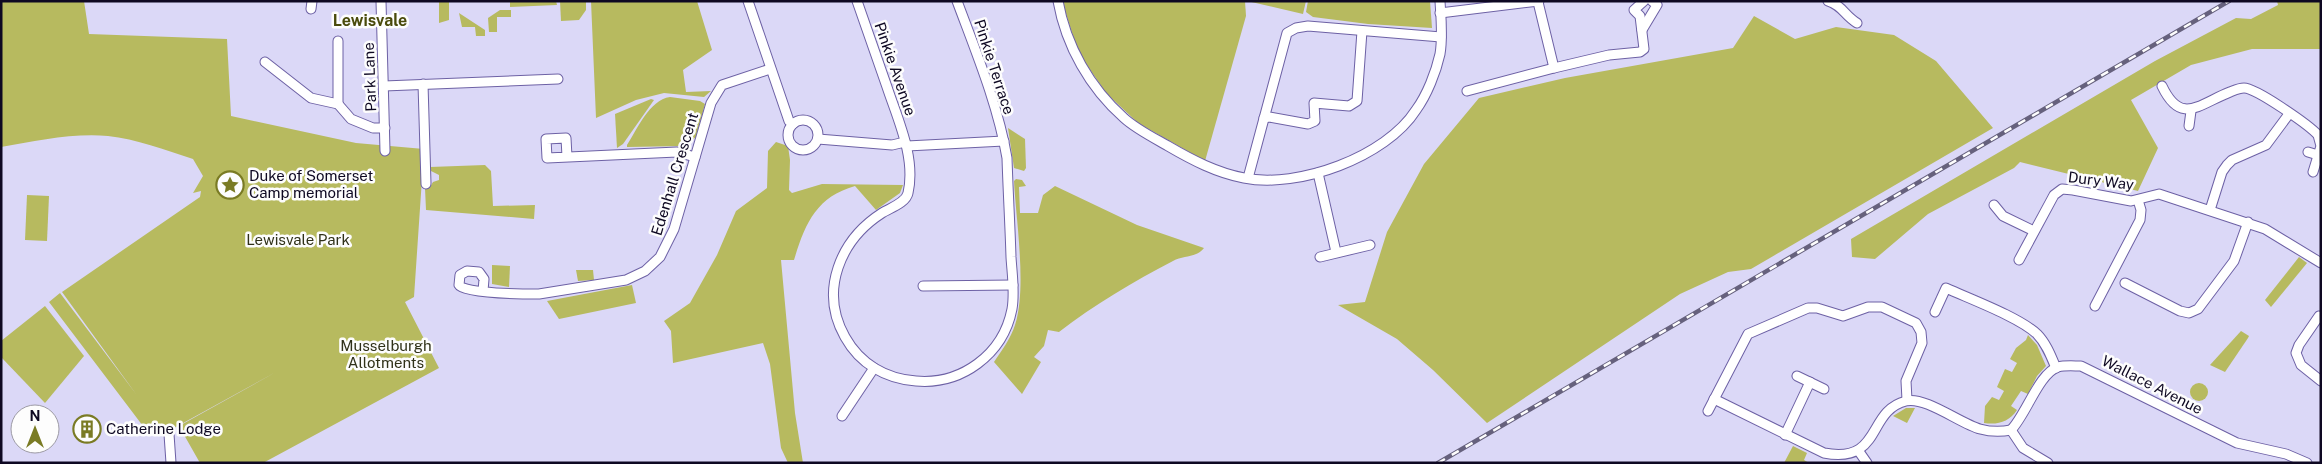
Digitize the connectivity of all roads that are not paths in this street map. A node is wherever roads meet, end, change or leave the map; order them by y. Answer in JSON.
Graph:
{"nodes":[{"id":1,"x":381,"y":1,"type":"edge"},
{"id":2,"x":748,"y":1,"type":"edge"},
{"id":3,"x":858,"y":1,"type":"edge"},
{"id":4,"x":957,"y":1,"type":"edge"},
{"id":5,"x":1058,"y":1,"type":"edge"},
{"id":6,"x":1440,"y":1,"type":"edge"},
{"id":7,"x":1644,"y":1,"type":"edge"},
{"id":8,"x":1652,"y":1,"type":"edge"},
{"id":9,"x":1828,"y":1,"type":"edge"},
{"id":10,"x":1538,"y":2,"type":"edge"},
{"id":11,"x":1839,"y":2,"type":"edge"},
{"id":12,"x":1440,"y":13,"type":"junction"},
{"id":13,"x":1856,"y":23,"type":"dead end"},
{"id":14,"x":1642,"y":30,"type":"junction"},
{"id":15,"x":1362,"y":31,"type":"junction"},
{"id":16,"x":1441,"y":38,"type":"junction"},
{"id":17,"x":338,"y":41,"type":"dead end"},
{"id":18,"x":265,"y":62,"type":"dead end"},
{"id":19,"x":1554,"y":68,"type":"junction"},
{"id":20,"x":770,"y":69,"type":"junction"},
{"id":21,"x":558,"y":79,"type":"dead end"},
{"id":22,"x":423,"y":84,"type":"junction"},
{"id":23,"x":384,"y":86,"type":"junction"},
{"id":24,"x":2162,"y":86,"type":"dead end"},
{"id":25,"x":1467,"y":91,"type":"dead end"},
{"id":26,"x":338,"y":104,"type":"junction"},
{"id":27,"x":2191,"y":110,"type":"junction"},
{"id":28,"x":2289,"y":114,"type":"junction"},
{"id":29,"x":1264,"y":118,"type":"junction"},
{"id":30,"x":793,"y":124,"type":"junction"},
{"id":31,"x":2189,"y":126,"type":"dead end"},
{"id":32,"x":385,"y":128,"type":"junction"},
{"id":33,"x":818,"y":139,"type":"junction"},
{"id":34,"x":1004,"y":141,"type":"junction"},
{"id":35,"x":906,"y":144,"type":"junction"},
{"id":36,"x":385,"y":151,"type":"dead end"},
{"id":37,"x":2308,"y":152,"type":"dead end"},
{"id":38,"x":2318,"y":154,"type":"junction"},
{"id":39,"x":567,"y":157,"type":"dead end"},
{"id":40,"x":695,"y":157,"type":"junction"},
{"id":41,"x":2313,"y":172,"type":"dead end"},
{"id":42,"x":1318,"y":173,"type":"junction"},
{"id":43,"x":1248,"y":178,"type":"junction"},
{"id":44,"x":428,"y":179,"type":"dead end"},
{"id":45,"x":2138,"y":200,"type":"junction"},
{"id":46,"x":1994,"y":205,"type":"dead end"},
{"id":47,"x":2210,"y":210,"type":"junction"},
{"id":48,"x":2248,"y":222,"type":"junction"},
{"id":49,"x":2034,"y":231,"type":"junction"},
{"id":50,"x":1370,"y":245,"type":"dead end"},
{"id":51,"x":1336,"y":252,"type":"junction"},
{"id":52,"x":1320,"y":256,"type":"dead end"},
{"id":53,"x":2020,"y":260,"type":"dead end"},
{"id":54,"x":2321,"y":263,"type":"edge"},
{"id":55,"x":2125,"y":283,"type":"dead end"},
{"id":56,"x":1013,"y":285,"type":"junction"},
{"id":57,"x":923,"y":286,"type":"dead end"},
{"id":58,"x":483,"y":292,"type":"dead end"},
{"id":59,"x":2095,"y":306,"type":"dead end"},
{"id":60,"x":1935,"y":312,"type":"dead end"},
{"id":61,"x":2319,"y":316,"type":"dead end"},
{"id":62,"x":874,"y":368,"type":"junction"},
{"id":63,"x":2056,"y":368,"type":"junction"},
{"id":64,"x":1797,"y":376,"type":"dead end"},
{"id":65,"x":2321,"y":380,"type":"edge"},
{"id":66,"x":1810,"y":382,"type":"junction"},
{"id":67,"x":1824,"y":389,"type":"dead end"},
{"id":68,"x":1714,"y":399,"type":"junction"},
{"id":69,"x":1907,"y":400,"type":"junction"},
{"id":70,"x":1708,"y":411,"type":"dead end"},
{"id":71,"x":842,"y":416,"type":"dead end"},
{"id":72,"x":2011,"y":430,"type":"junction"},
{"id":73,"x":169,"y":434,"type":"dead end"},
{"id":74,"x":1785,"y":435,"type":"junction"},
{"id":75,"x":1860,"y":453,"type":"junction"},
{"id":76,"x":171,"y":463,"type":"edge"},
{"id":77,"x":1866,"y":463,"type":"edge"},
{"id":78,"x":2048,"y":463,"type":"edge"},
{"id":79,"x":2306,"y":463,"type":"edge"}],
"edges":[{"from":1,"to":23,"type":"street","name":"Park Lane"},
{"from":2,"to":20,"type":"street"},
{"from":3,"to":35,"type":"street","name":"Pinkie Avenue"},
{"from":4,"to":34,"type":"street","name":"Pinkie Terrace"},
{"from":5,"to":43,"type":"street"},
{"from":6,"to":12,"type":"street"},
{"from":7,"to":14,"type":"street"},
{"from":8,"to":14,"type":"street"},
{"from":9,"to":11,"type":"street"},
{"from":10,"to":12,"type":"street"},
{"from":10,"to":19,"type":"street"},
{"from":11,"to":13,"type":"street"},
{"from":12,"to":16,"type":"street"},
{"from":14,"to":19,"type":"street"},
{"from":15,"to":16,"type":"street"},
{"from":15,"to":29,"type":"street"},
{"from":15,"to":29,"type":"street"},
{"from":16,"to":42,"type":"street"},
{"from":17,"to":26,"type":"street"},
{"from":18,"to":26,"type":"street"},
{"from":19,"to":25,"type":"street"},
{"from":20,"to":30,"type":"street"},
{"from":20,"to":40,"type":"street","name":"Edenhall Crescent"},
{"from":21,"to":22,"type":"street"},
{"from":22,"to":23,"type":"street"},
{"from":22,"to":44,"type":"street"},
{"from":23,"to":32,"type":"street","name":"Park Lane"},
{"from":24,"to":27,"type":"street"},
{"from":26,"to":32,"type":"street"},
{"from":27,"to":28,"type":"street"},
{"from":27,"to":31,"type":"street"},
{"from":28,"to":38,"type":"street"},
{"from":28,"to":47,"type":"street"},
{"from":29,"to":43,"type":"street"},
{"from":30,"to":33,"type":"street"},
{"from":30,"to":33,"type":"street"},
{"from":32,"to":36,"type":"street","name":"Park Lane"},
{"from":33,"to":35,"type":"street"},
{"from":34,"to":35,"type":"street"},
{"from":34,"to":56,"type":"street","name":"Pinkie Terrace"},
{"from":35,"to":62,"type":"street","name":"Pinkie Avenue"},
{"from":37,"to":38,"type":"street"},
{"from":38,"to":41,"type":"street"},
{"from":39,"to":40,"type":"street"},
{"from":40,"to":58,"type":"street","name":"Edenhall Crescent"},
{"from":42,"to":43,"type":"street"},
{"from":42,"to":51,"type":"street"},
{"from":45,"to":47,"type":"street","name":"Dury Way"},
{"from":45,"to":49,"type":"street","name":"Dury Way"},
{"from":45,"to":59,"type":"street"},
{"from":46,"to":49,"type":"street"},
{"from":47,"to":48,"type":"street"},
{"from":48,"to":54,"type":"street"},
{"from":48,"to":55,"type":"street"},
{"from":49,"to":53,"type":"street","name":"Dury Way"},
{"from":50,"to":51,"type":"street"},
{"from":51,"to":52,"type":"street"},
{"from":56,"to":57,"type":"street"},
{"from":56,"to":62,"type":"street","name":"Pinkie Terrace"},
{"from":60,"to":63,"type":"street"},
{"from":61,"to":65,"type":"street"},
{"from":62,"to":71,"type":"street"},
{"from":63,"to":72,"type":"street"},
{"from":63,"to":79,"type":"street","name":"Wallace Avenue"},
{"from":64,"to":66,"type":"street"},
{"from":66,"to":67,"type":"street"},
{"from":66,"to":74,"type":"street"},
{"from":68,"to":69,"type":"street"},
{"from":68,"to":70,"type":"street"},
{"from":68,"to":74,"type":"street"},
{"from":69,"to":72,"type":"street"},
{"from":69,"to":75,"type":"street"},
{"from":72,"to":78,"type":"street"},
{"from":73,"to":76,"type":"street"},
{"from":74,"to":75,"type":"street"},
{"from":75,"to":77,"type":"street"}]}
